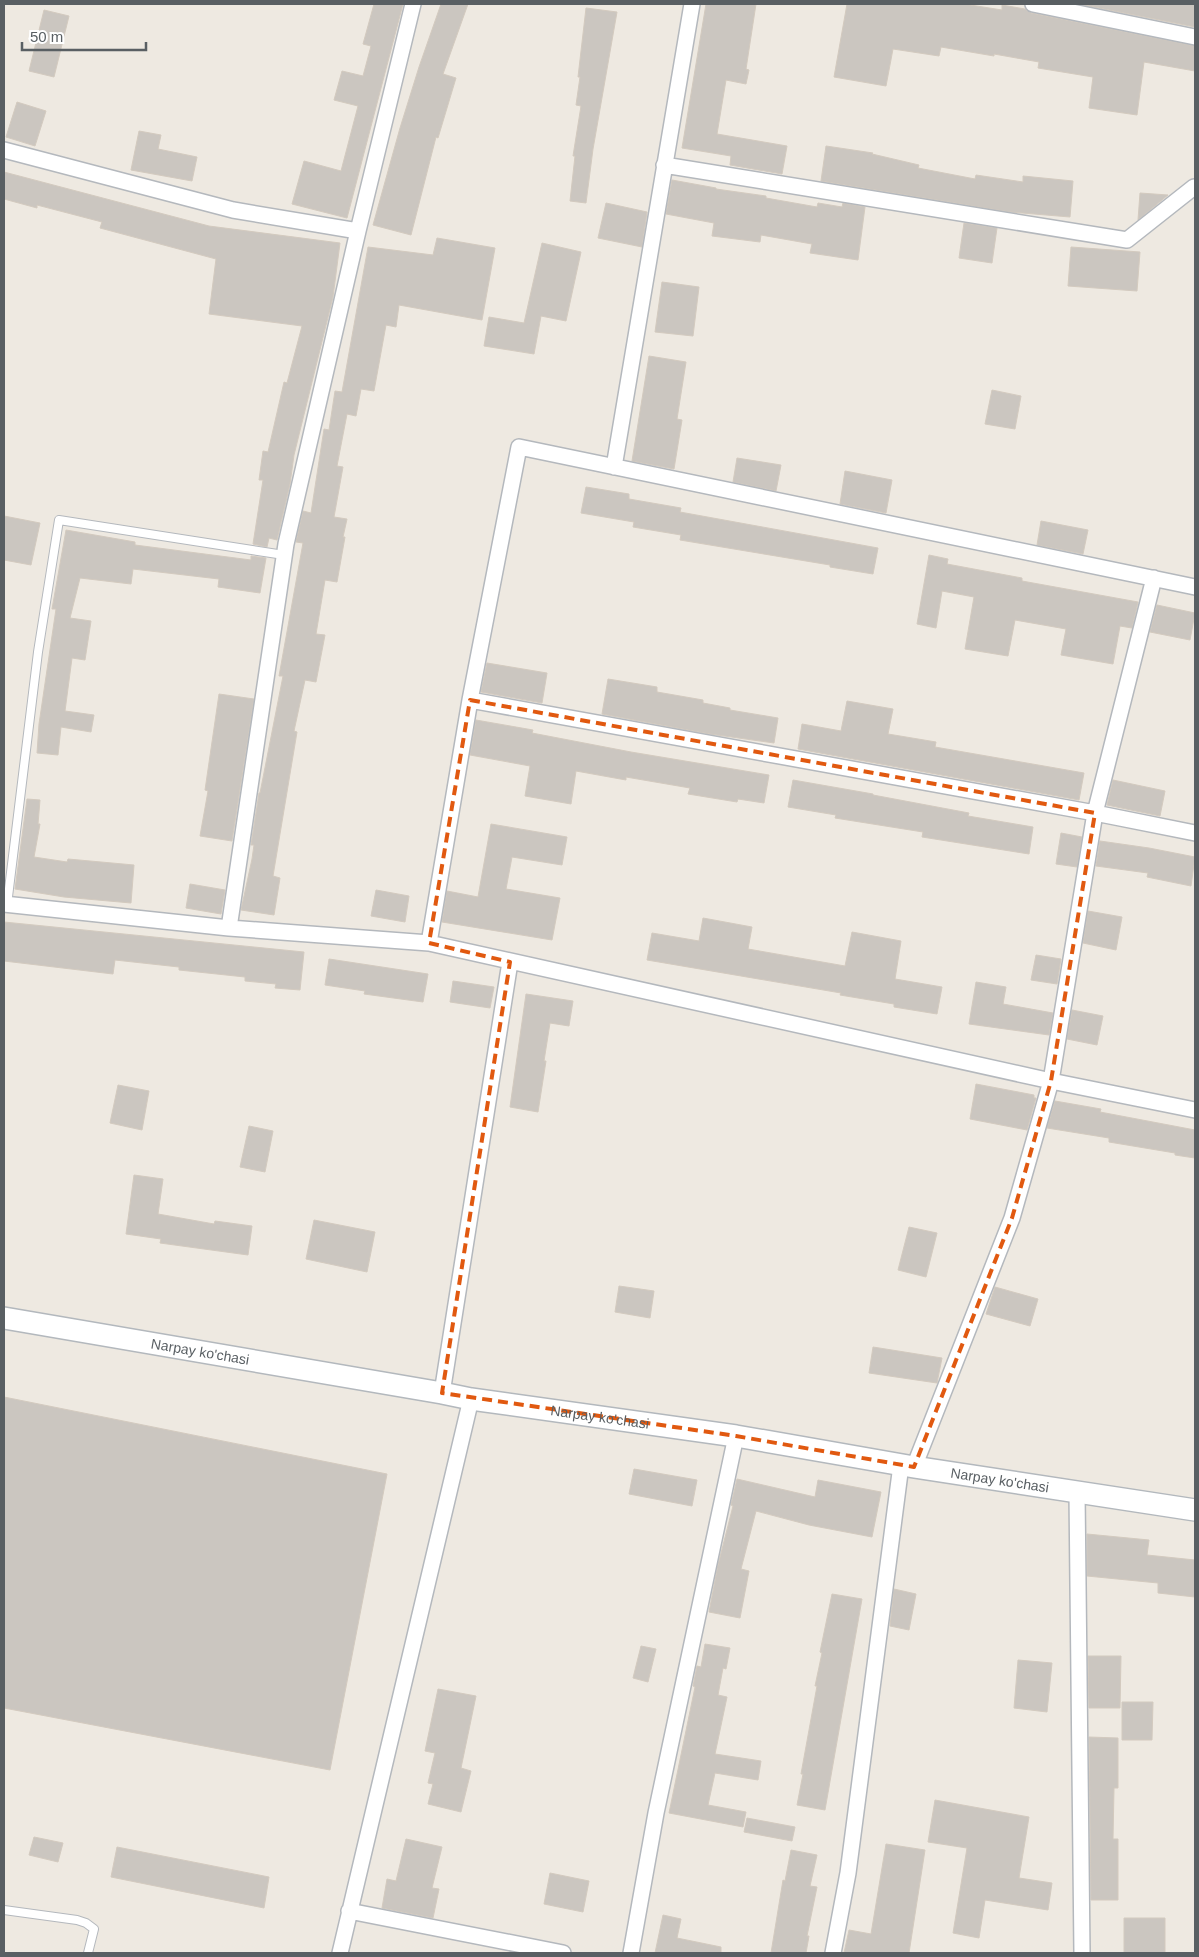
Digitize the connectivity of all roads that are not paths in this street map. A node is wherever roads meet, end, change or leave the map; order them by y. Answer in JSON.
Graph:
{"nodes":[{"id":1,"x":413,"y":4,"type":"edge"},
{"id":2,"x":692,"y":4,"type":"edge"},
{"id":3,"x":1033,"y":4,"type":"edge"},
{"id":4,"x":1195,"y":37,"type":"edge"},
{"id":5,"x":4,"y":150,"type":"edge"},
{"id":6,"x":664,"y":165,"type":"junction"},
{"id":7,"x":1194,"y":187,"type":"edge"},
{"id":8,"x":358,"y":231,"type":"junction"},
{"id":9,"x":614,"y":467,"type":"junction"},
{"id":10,"x":284,"y":556,"type":"junction"},
{"id":11,"x":1154,"y":578,"type":"junction"},
{"id":12,"x":1195,"y":586,"type":"edge"},
{"id":13,"x":470,"y":700,"type":"junction"},
{"id":14,"x":1095,"y":813,"type":"junction"},
{"id":15,"x":1195,"y":832,"type":"edge"},
{"id":16,"x":5,"y":905,"type":"edge"},
{"id":17,"x":230,"y":928,"type":"junction"},
{"id":18,"x":429,"y":943,"type":"junction"},
{"id":19,"x":510,"y":962,"type":"junction"},
{"id":20,"x":1051,"y":1081,"type":"junction"},
{"id":21,"x":1195,"y":1110,"type":"edge"},
{"id":22,"x":4,"y":1318,"type":"edge"},
{"id":23,"x":442,"y":1393,"type":"junction"},
{"id":24,"x":471,"y":1399,"type":"junction"},
{"id":25,"x":736,"y":1436,"type":"junction"},
{"id":26,"x":908,"y":1466,"type":"junction"},
{"id":27,"x":1077,"y":1492,"type":"junction"},
{"id":28,"x":1195,"y":1510,"type":"edge"},
{"id":29,"x":4,"y":1910,"type":"edge"},
{"id":30,"x":349,"y":1911,"type":"junction"},
{"id":31,"x":88,"y":1953,"type":"edge"},
{"id":32,"x":340,"y":1953,"type":"edge"},
{"id":33,"x":563,"y":1953,"type":"edge"},
{"id":34,"x":631,"y":1953,"type":"edge"},
{"id":35,"x":833,"y":1953,"type":"edge"},
{"id":36,"x":1082,"y":1953,"type":"edge"}],
"edges":[{"from":1,"to":8,"type":"street"},
{"from":2,"to":6,"type":"street"},
{"from":3,"to":4,"type":"street"},
{"from":5,"to":8,"type":"street"},
{"from":6,"to":7,"type":"street"},
{"from":6,"to":9,"type":"street"},
{"from":8,"to":10,"type":"street"},
{"from":9,"to":11,"type":"street"},
{"from":9,"to":13,"type":"street"},
{"from":10,"to":16,"type":"lane"},
{"from":10,"to":17,"type":"street"},
{"from":11,"to":12,"type":"street"},
{"from":11,"to":14,"type":"street"},
{"from":13,"to":14,"type":"street"},
{"from":13,"to":18,"type":"street"},
{"from":14,"to":15,"type":"street"},
{"from":14,"to":20,"type":"street"},
{"from":16,"to":17,"type":"street"},
{"from":17,"to":18,"type":"street"},
{"from":18,"to":19,"type":"street"},
{"from":19,"to":20,"type":"street"},
{"from":19,"to":23,"type":"street"},
{"from":20,"to":21,"type":"street"},
{"from":20,"to":26,"type":"street"},
{"from":22,"to":23,"type":"main road","name":"Narpay ko'chasi"},
{"from":23,"to":24,"type":"main road","name":"Narpay ko'chasi"},
{"from":24,"to":25,"type":"main road","name":"Narpay ko'chasi"},
{"from":24,"to":30,"type":"street"},
{"from":25,"to":26,"type":"main road","name":"Narpay ko'chasi"},
{"from":25,"to":34,"type":"street"},
{"from":26,"to":27,"type":"main road","name":"Narpay ko'chasi"},
{"from":26,"to":35,"type":"street"},
{"from":27,"to":28,"type":"main road","name":"Narpay ko'chasi"},
{"from":27,"to":36,"type":"street"},
{"from":29,"to":31,"type":"lane"},
{"from":30,"to":32,"type":"street"},
{"from":30,"to":33,"type":"street"}]}
